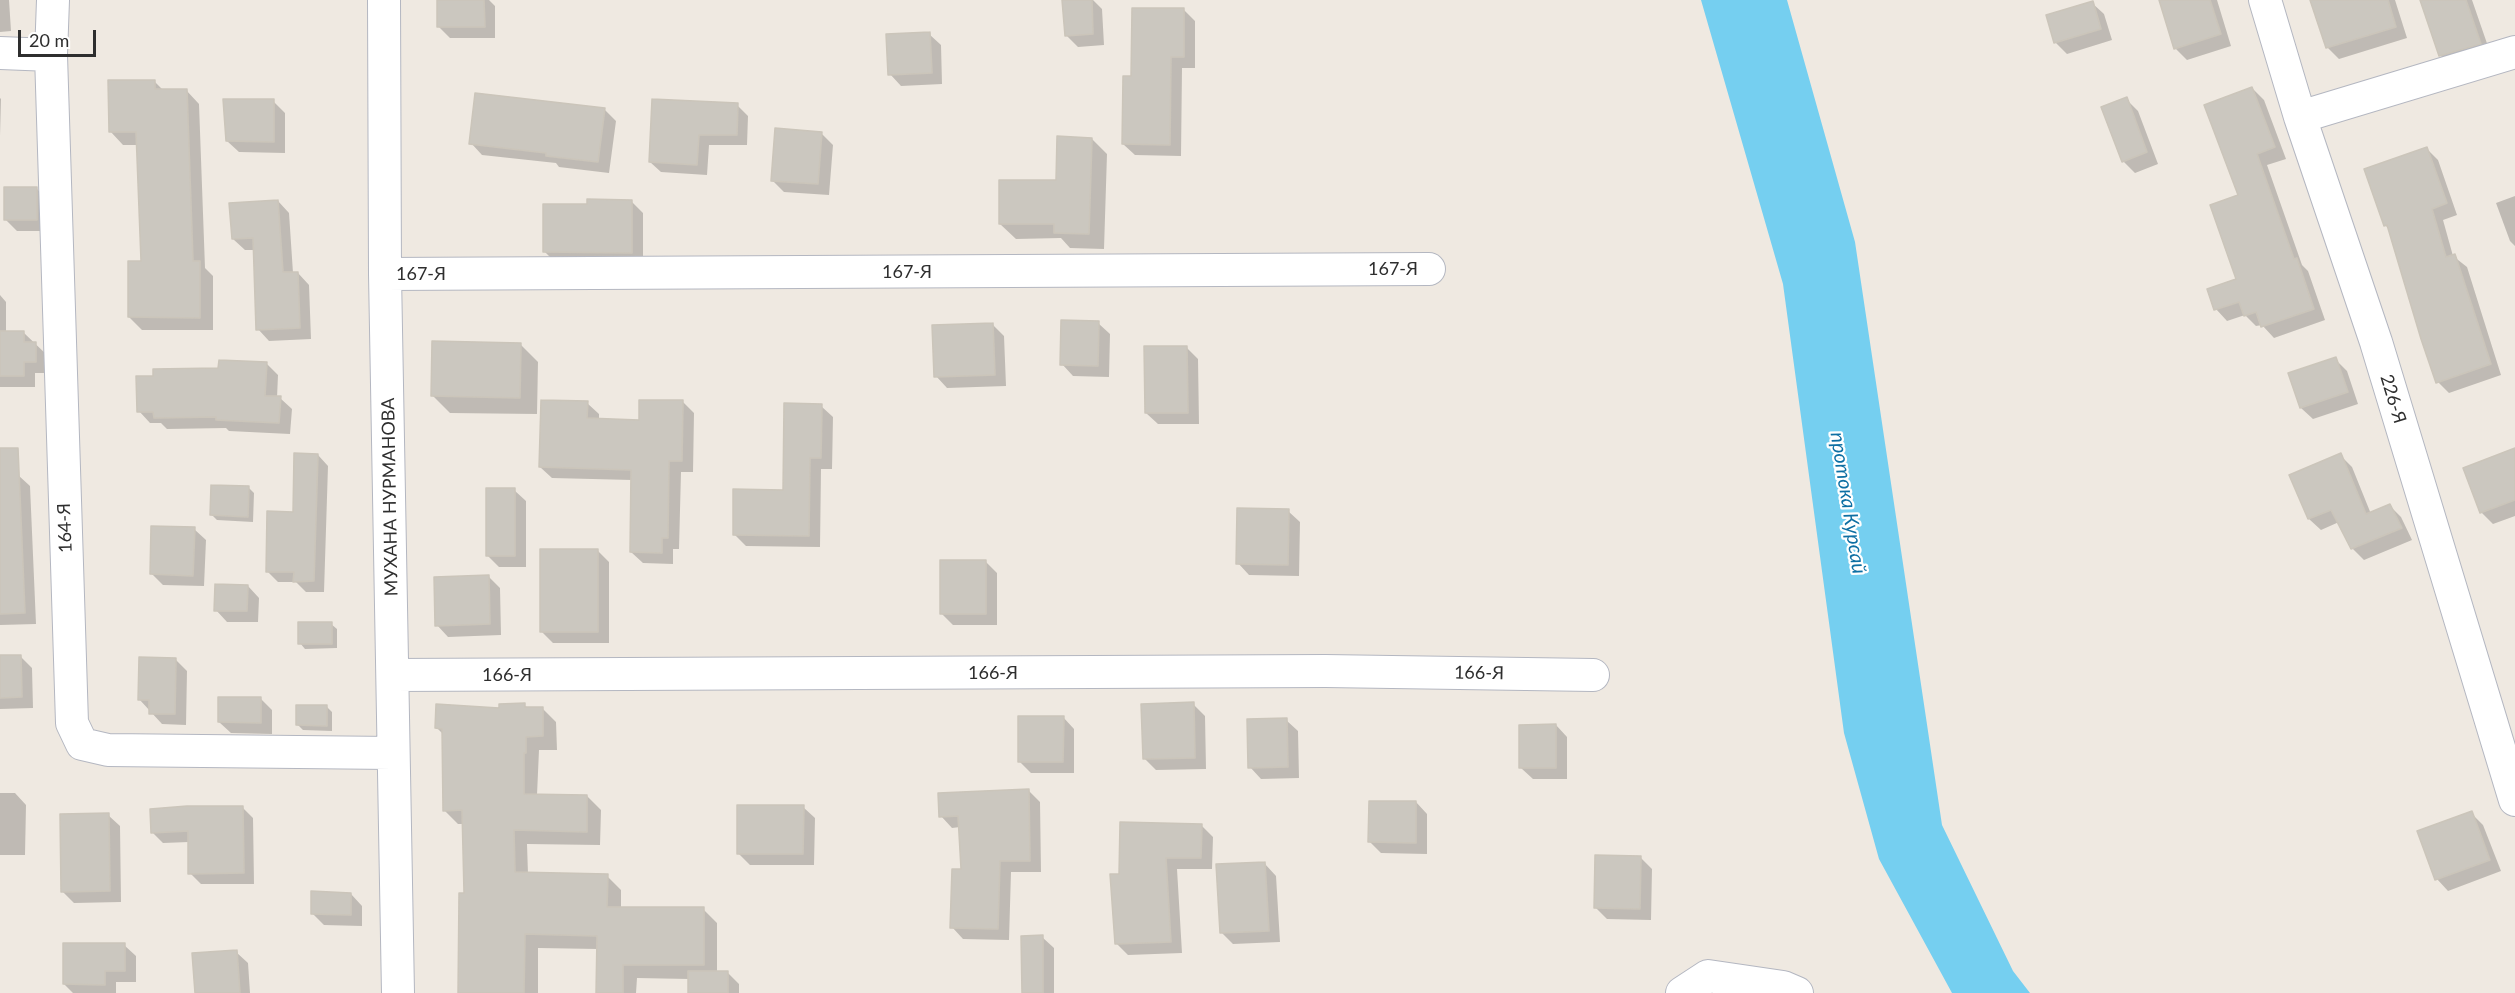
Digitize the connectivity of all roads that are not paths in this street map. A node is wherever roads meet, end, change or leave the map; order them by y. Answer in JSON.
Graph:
{"nodes":[{"id":1,"x":53,"y":0,"type":"edge"},
{"id":2,"x":384,"y":0,"type":"edge"},
{"id":3,"x":2265,"y":0,"type":"edge"},
{"id":4,"x":2515,"y":52,"type":"edge"},
{"id":5,"x":0,"y":53,"type":"edge"},
{"id":6,"x":51,"y":55,"type":"junction"},
{"id":7,"x":2300,"y":117,"type":"junction"},
{"id":8,"x":1429,"y":269,"type":"dead end"},
{"id":9,"x":385,"y":274,"type":"junction"},
{"id":10,"x":393,"y":675,"type":"junction"},
{"id":11,"x":1593,"y":675,"type":"dead end"},
{"id":12,"x":392,"y":753,"type":"junction"},
{"id":13,"x":2515,"y":800,"type":"edge"},
{"id":14,"x":398,"y":993,"type":"edge"},
{"id":15,"x":1682,"y":993,"type":"edge"},
{"id":16,"x":1797,"y":993,"type":"edge"}],
"edges":[{"from":1,"to":6,"type":"street","name":"164-Я"},
{"from":2,"to":9,"type":"street","name":"МУХАНА НУРМАНОВА"},
{"from":3,"to":7,"type":"street","name":"226-Я"},
{"from":4,"to":7,"type":"street"},
{"from":5,"to":6,"type":"street"},
{"from":6,"to":12,"type":"street","name":"164-Я"},
{"from":7,"to":13,"type":"street","name":"226-Я"},
{"from":8,"to":9,"type":"street","name":"167-Я"},
{"from":9,"to":10,"type":"street","name":"МУХАНА НУРМАНОВА"},
{"from":10,"to":11,"type":"street","name":"166-Я"},
{"from":10,"to":12,"type":"street","name":"МУХАНА НУРМАНОВА"},
{"from":12,"to":14,"type":"street","name":"МУХАНА НУРМАНОВА"},
{"from":15,"to":16,"type":"street"}]}
